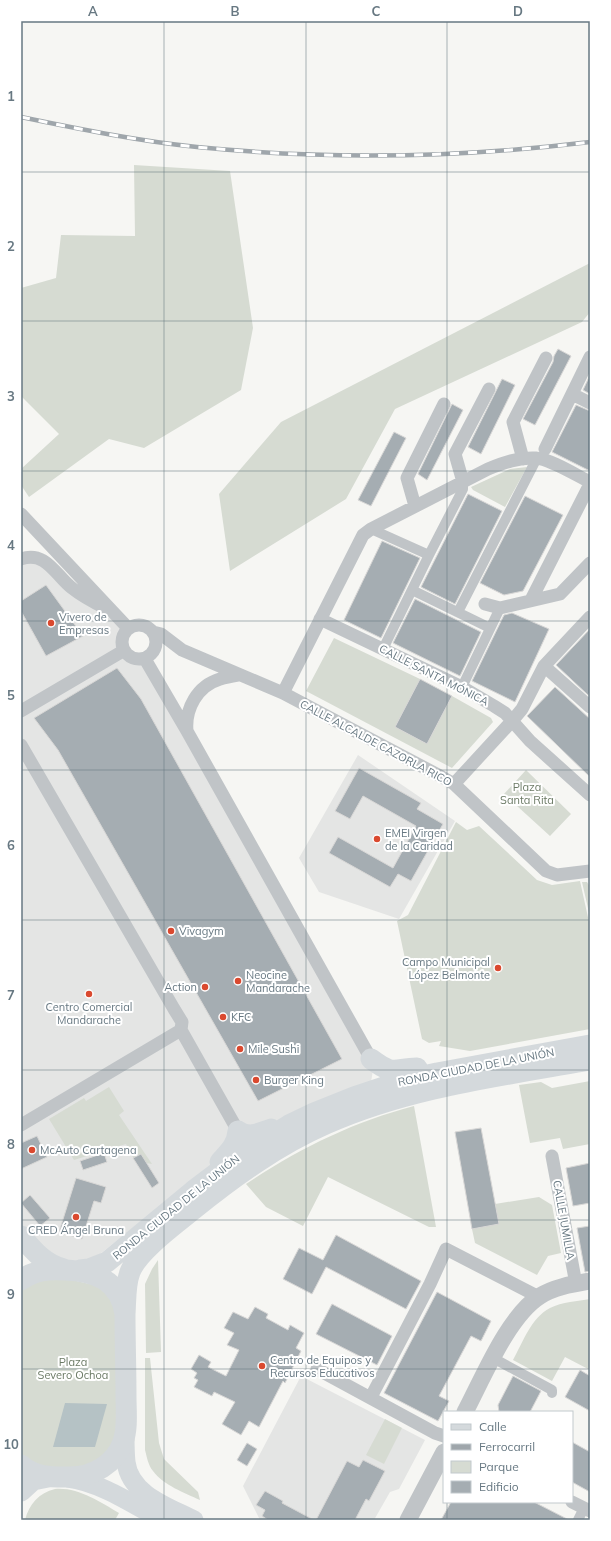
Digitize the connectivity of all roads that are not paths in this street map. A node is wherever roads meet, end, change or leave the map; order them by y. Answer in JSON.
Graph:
{"nodes":[{"id":1,"x":590,"y":357,"type":"edge"},
{"id":2,"x":546,"y":358,"type":"dead end"},
{"id":3,"x":488,"y":389,"type":"dead end"},
{"id":4,"x":572,"y":394,"type":"junction"},
{"id":5,"x":590,"y":403,"type":"edge"},
{"id":6,"x":444,"y":404,"type":"dead end"},
{"id":7,"x":541,"y":454,"type":"junction"},
{"id":8,"x":523,"y":459,"type":"junction"},
{"id":9,"x":463,"y":482,"type":"junction"},
{"id":10,"x":590,"y":483,"type":"edge"},
{"id":11,"x":415,"y":506,"type":"junction"},
{"id":12,"x":21,"y":514,"type":"edge"},
{"id":13,"x":370,"y":529,"type":"junction"},
{"id":14,"x":429,"y":555,"type":"junction"},
{"id":15,"x":21,"y":559,"type":"edge"},
{"id":16,"x":590,"y":563,"type":"edge"},
{"id":17,"x":412,"y":590,"type":"junction"},
{"id":18,"x":531,"y":600,"type":"junction"},
{"id":19,"x":485,"y":604,"type":"dead end"},
{"id":20,"x":500,"y":608,"type":"junction"},
{"id":21,"x":458,"y":612,"type":"junction"},
{"id":22,"x":115,"y":613,"type":"junction"},
{"id":23,"x":590,"y":617,"type":"edge"},
{"id":24,"x":320,"y":619,"type":"junction"},
{"id":25,"x":128,"y":628,"type":"junction"},
{"id":26,"x":490,"y":628,"type":"junction"},
{"id":27,"x":153,"y":632,"type":"junction"},
{"id":28,"x":182,"y":650,"type":"junction"},
{"id":29,"x":383,"y":650,"type":"junction"},
{"id":30,"x":123,"y":651,"type":"junction"},
{"id":31,"x":149,"y":655,"type":"junction"},
{"id":32,"x":544,"y":666,"type":"junction"},
{"id":33,"x":238,"y":675,"type":"junction"},
{"id":34,"x":462,"y":688,"type":"junction"},
{"id":35,"x":283,"y":693,"type":"junction"},
{"id":36,"x":590,"y":707,"type":"edge"},
{"id":37,"x":21,"y":711,"type":"edge"},
{"id":38,"x":512,"y":721,"type":"junction"},
{"id":39,"x":187,"y":731,"type":"junction"},
{"id":40,"x":21,"y":745,"type":"edge"},
{"id":41,"x":454,"y":784,"type":"junction"},
{"id":42,"x":590,"y":795,"type":"edge"},
{"id":43,"x":590,"y":871,"type":"edge"},
{"id":44,"x":181,"y":1030,"type":"junction"},
{"id":45,"x":590,"y":1045,"type":"edge"},
{"id":46,"x":371,"y":1059,"type":"junction"},
{"id":47,"x":590,"y":1060,"type":"edge"},
{"id":48,"x":468,"y":1067,"type":"junction"},
{"id":49,"x":360,"y":1095,"type":"junction"},
{"id":50,"x":314,"y":1113,"type":"junction"},
{"id":51,"x":21,"y":1125,"type":"edge"},
{"id":52,"x":238,"y":1131,"type":"junction"},
{"id":53,"x":552,"y":1156,"type":"dead end"},
{"id":54,"x":193,"y":1190,"type":"junction"},
{"id":55,"x":23,"y":1237,"type":"edge"},
{"id":56,"x":75,"y":1270,"type":"junction"},
{"id":57,"x":21,"y":1280,"type":"edge"},
{"id":58,"x":583,"y":1283,"type":"edge"},
{"id":59,"x":539,"y":1297,"type":"junction"},
{"id":60,"x":125,"y":1314,"type":"junction"},
{"id":61,"x":493,"y":1358,"type":"junction"},
{"id":62,"x":317,"y":1368,"type":"dead end"},
{"id":63,"x":552,"y":1394,"type":"dead end"},
{"id":64,"x":371,"y":1397,"type":"junction"},
{"id":65,"x":466,"y":1411,"type":"edge"},
{"id":66,"x":125,"y":1432,"type":"junction"},
{"id":67,"x":443,"y":1436,"type":"edge"},
{"id":68,"x":443,"y":1454,"type":"edge"},
{"id":69,"x":21,"y":1465,"type":"edge"},
{"id":70,"x":55,"y":1477,"type":"junction"},
{"id":71,"x":21,"y":1491,"type":"edge"},
{"id":72,"x":573,"y":1503,"type":"edge"},
{"id":73,"x":584,"y":1513,"type":"edge"},
{"id":74,"x":162,"y":1520,"type":"edge"},
{"id":75,"x":194,"y":1520,"type":"edge"},
{"id":76,"x":408,"y":1520,"type":"edge"}],
"edges":[{"from":1,"to":4,"type":"street"},
{"from":2,"to":8,"type":"street"},
{"from":3,"to":9,"type":"street"},
{"from":4,"to":5,"type":"street"},
{"from":4,"to":7,"type":"street"},
{"from":6,"to":11,"type":"street"},
{"from":7,"to":8,"type":"street"},
{"from":7,"to":10,"type":"street"},
{"from":7,"to":21,"type":"street"},
{"from":8,"to":9,"type":"street"},
{"from":9,"to":11,"type":"street"},
{"from":9,"to":14,"type":"street"},
{"from":10,"to":18,"type":"street"},
{"from":11,"to":13,"type":"street"},
{"from":12,"to":22,"type":"street"},
{"from":13,"to":14,"type":"street"},
{"from":13,"to":24,"type":"street"},
{"from":14,"to":17,"type":"street"},
{"from":15,"to":22,"type":"street"},
{"from":16,"to":18,"type":"street"},
{"from":17,"to":21,"type":"street"},
{"from":17,"to":29,"type":"street"},
{"from":18,"to":20,"type":"street"},
{"from":19,"to":20,"type":"street"},
{"from":20,"to":26,"type":"street"},
{"from":21,"to":26,"type":"street"},
{"from":22,"to":25,"type":"street"},
{"from":23,"to":32,"type":"street"},
{"from":24,"to":29,"type":"street","name":"CALLE SANTA MÓNICA"},
{"from":24,"to":35,"type":"street"},
{"from":25,"to":27,"type":"street"},
{"from":25,"to":30,"type":"street"},
{"from":26,"to":34,"type":"street"},
{"from":27,"to":28,"type":"street"},
{"from":27,"to":31,"type":"street"},
{"from":28,"to":31,"type":"street"},
{"from":28,"to":33,"type":"street","name":"CALLE ALCALDE CAZORLA RICO"},
{"from":29,"to":34,"type":"street","name":"CALLE SANTA MÓNICA"},
{"from":30,"to":31,"type":"street"},
{"from":30,"to":37,"type":"street"},
{"from":31,"to":39,"type":"street"},
{"from":32,"to":36,"type":"street"},
{"from":32,"to":38,"type":"street"},
{"from":33,"to":35,"type":"street","name":"CALLE ALCALDE CAZORLA RICO"},
{"from":33,"to":39,"type":"street"},
{"from":34,"to":38,"type":"street","name":"CALLE SANTA MÓNICA"},
{"from":35,"to":41,"type":"street","name":"CALLE ALCALDE CAZORLA RICO"},
{"from":38,"to":41,"type":"street"},
{"from":38,"to":42,"type":"street","name":"CALLE SANTA MÓNICA"},
{"from":39,"to":46,"type":"street"},
{"from":40,"to":44,"type":"street"},
{"from":41,"to":43,"type":"street","name":"CALLE ALCALDE CAZORLA RICO"},
{"from":44,"to":51,"type":"street"},
{"from":44,"to":52,"type":"street"},
{"from":45,"to":48,"type":"main road","name":"RONDA CIUDAD DE LA UNIÓN"},
{"from":46,"to":48,"type":"main road"},
{"from":46,"to":49,"type":"main road"},
{"from":47,"to":60,"type":"main road","name":"RONDA CIUDAD DE LA UNIÓN"},
{"from":48,"to":49,"type":"main road","name":"RONDA CIUDAD DE LA UNIÓN"},
{"from":49,"to":50,"type":"main road","name":"RONDA CIUDAD DE LA UNIÓN"},
{"from":50,"to":52,"type":"main road"},
{"from":50,"to":54,"type":"main road","name":"RONDA CIUDAD DE LA UNIÓN"},
{"from":52,"to":54,"type":"main road"},
{"from":53,"to":58,"type":"street","name":"CALLE JUMILLA"},
{"from":54,"to":56,"type":"main road","name":"RONDA CIUDAD DE LA UNIÓN"},
{"from":55,"to":56,"type":"main road"},
{"from":56,"to":57,"type":"main road"},
{"from":56,"to":60,"type":"main road"},
{"from":58,"to":59,"type":"street"},
{"from":59,"to":61,"type":"street"},
{"from":59,"to":64,"type":"street"},
{"from":60,"to":66,"type":"main road"},
{"from":61,"to":63,"type":"street"},
{"from":61,"to":65,"type":"street"},
{"from":62,"to":64,"type":"street"},
{"from":64,"to":67,"type":"street"},
{"from":66,"to":70,"type":"main road"},
{"from":66,"to":75,"type":"main road"},
{"from":68,"to":76,"type":"street"},
{"from":69,"to":70,"type":"main road"},
{"from":70,"to":71,"type":"main road"},
{"from":70,"to":74,"type":"main road"},
{"from":72,"to":73,"type":"street"}]}
